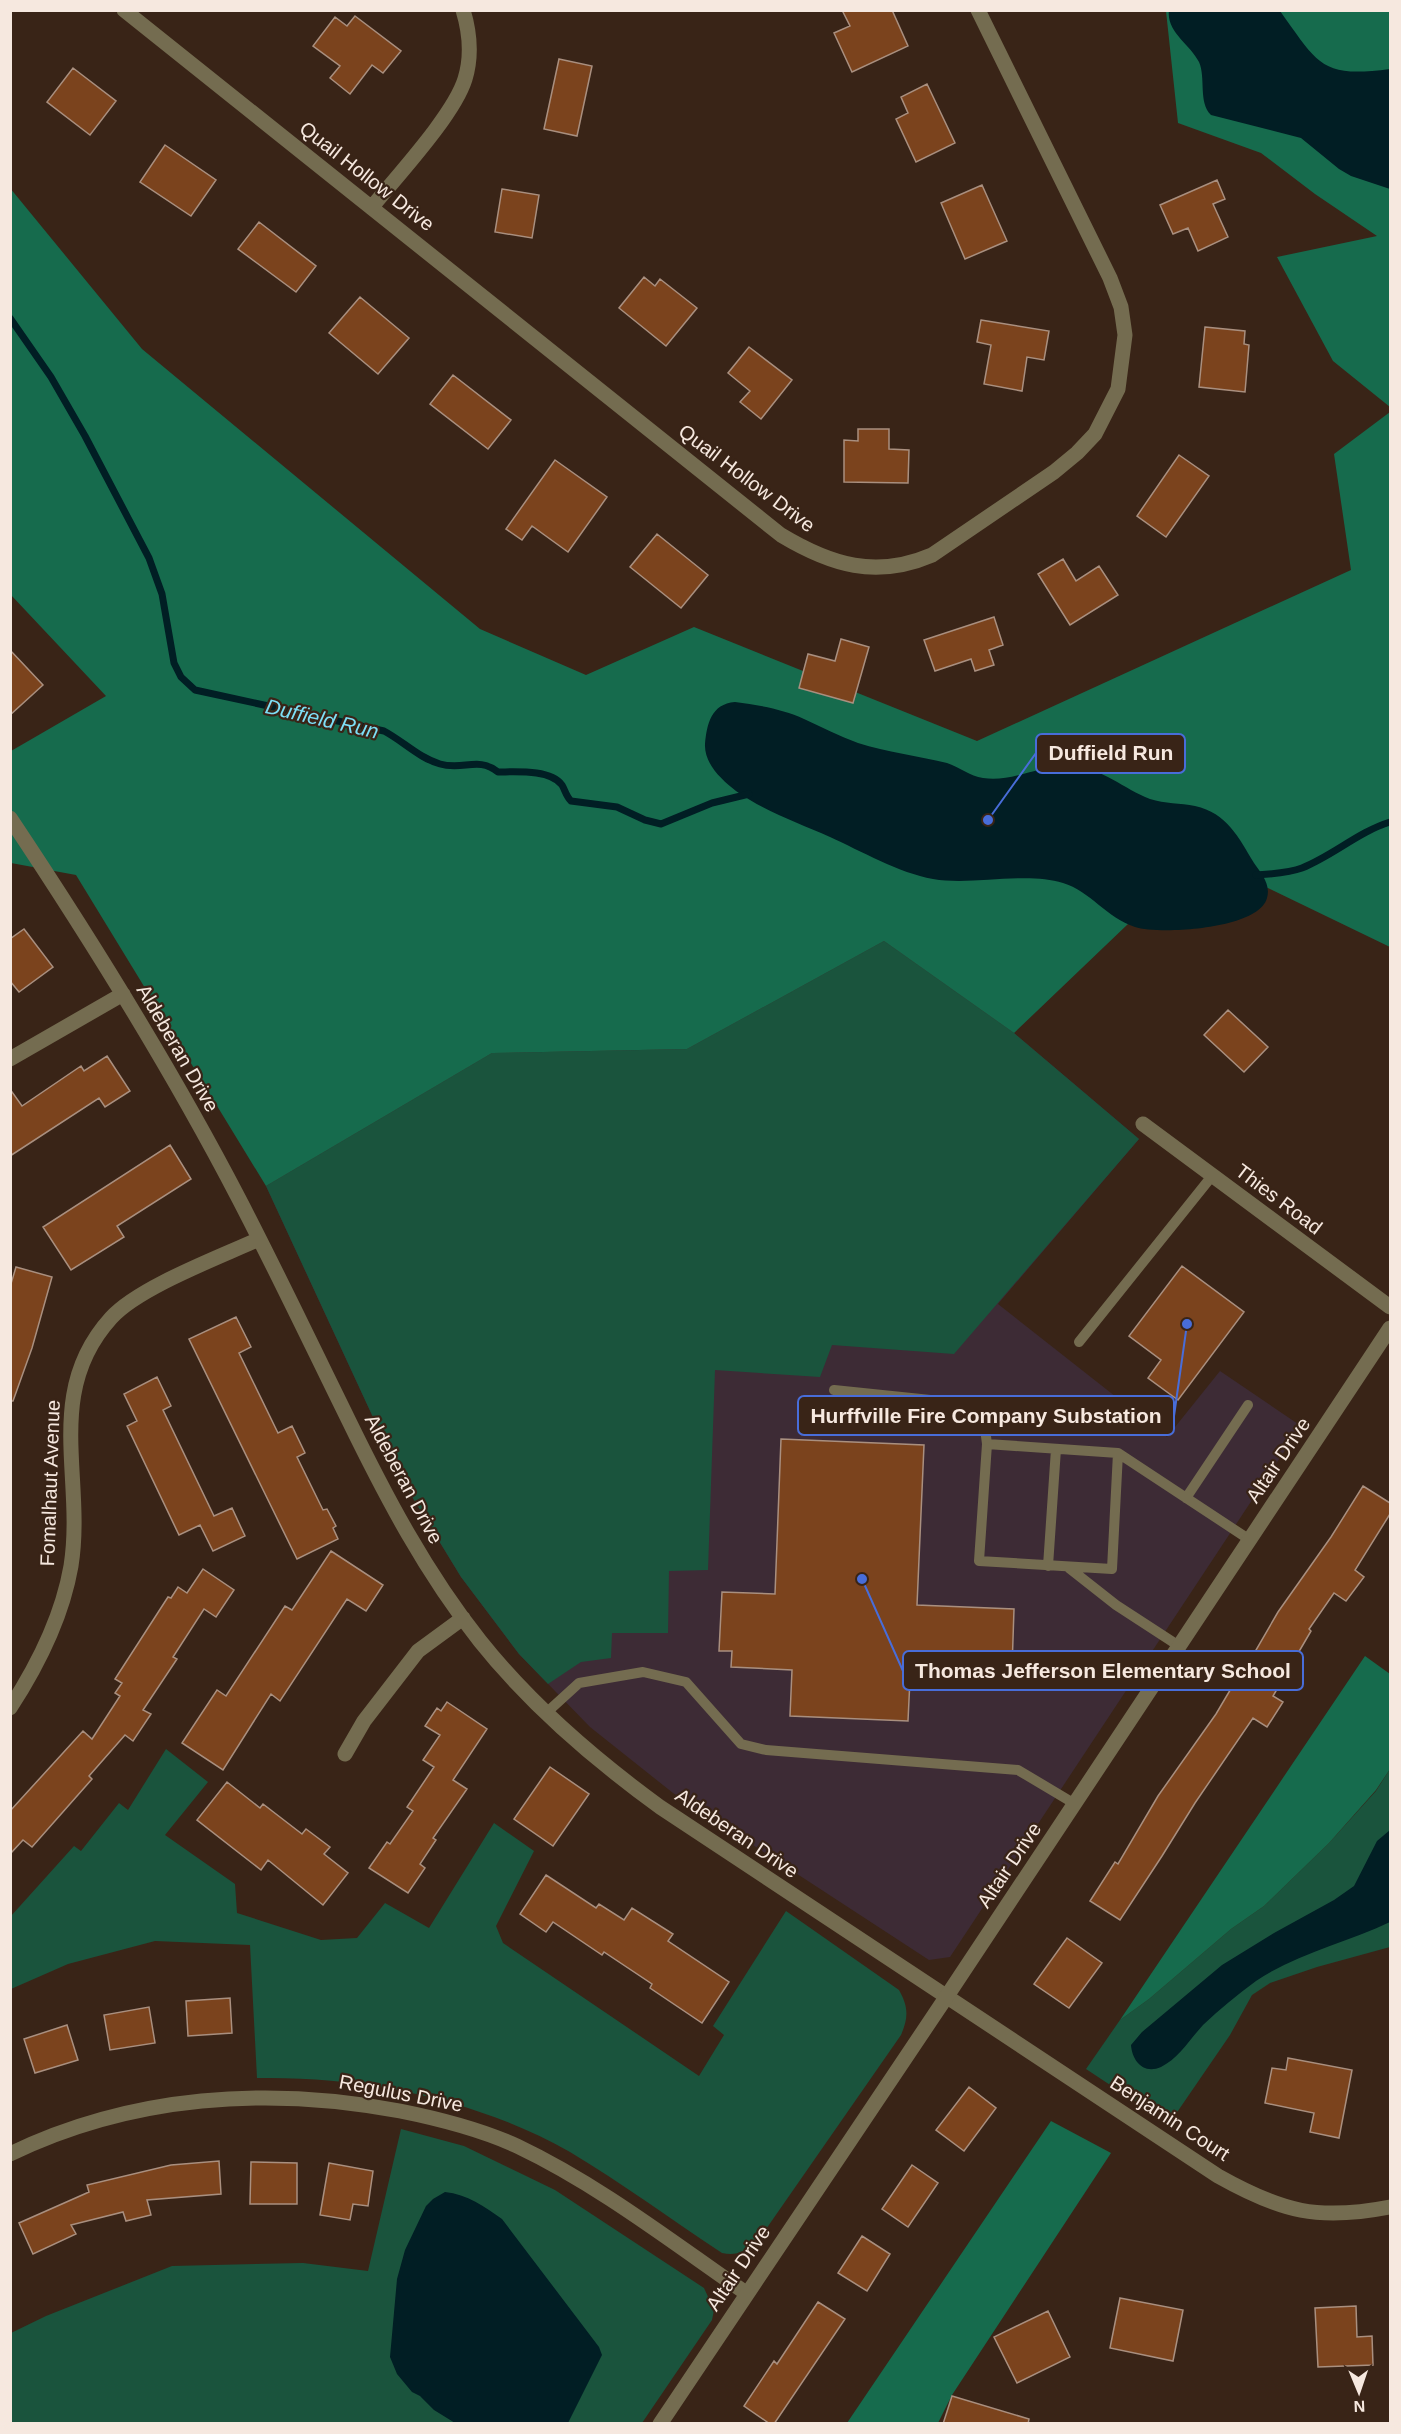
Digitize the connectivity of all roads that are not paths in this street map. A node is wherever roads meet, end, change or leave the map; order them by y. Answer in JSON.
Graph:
{"nodes":[{"id":1,"x":124,"y":10,"type":"edge"},
{"id":2,"x":463,"y":10,"type":"edge"},
{"id":3,"x":978,"y":10,"type":"edge"},
{"id":4,"x":372,"y":207,"type":"junction"},
{"id":5,"x":10,"y":818,"type":"edge"},
{"id":6,"x":123,"y":994,"type":"junction"},
{"id":7,"x":10,"y":1059,"type":"edge"},
{"id":8,"x":1143,"y":1124,"type":"dead end"},
{"id":9,"x":1212,"y":1176,"type":"junction"},
{"id":10,"x":259,"y":1239,"type":"junction"},
{"id":11,"x":1390,"y":1307,"type":"edge"},
{"id":12,"x":1390,"y":1328,"type":"edge"},
{"id":13,"x":1079,"y":1342,"type":"dead end"},
{"id":14,"x":834,"y":1390,"type":"dead end"},
{"id":15,"x":1248,"y":1406,"type":"dead end"},
{"id":16,"x":987,"y":1444,"type":"junction"},
{"id":17,"x":1056,"y":1449,"type":"junction"},
{"id":18,"x":1118,"y":1453,"type":"junction"},
{"id":19,"x":1186,"y":1498,"type":"junction"},
{"id":20,"x":1250,"y":1540,"type":"junction"},
{"id":21,"x":1048,"y":1566,"type":"junction"},
{"id":22,"x":1068,"y":1568,"type":"junction"},
{"id":23,"x":463,"y":1618,"type":"junction"},
{"id":24,"x":1179,"y":1646,"type":"junction"},
{"id":25,"x":10,"y":1708,"type":"edge"},
{"id":26,"x":545,"y":1714,"type":"junction"},
{"id":27,"x":345,"y":1754,"type":"dead end"},
{"id":28,"x":1075,"y":1804,"type":"junction"},
{"id":29,"x":947,"y":1996,"type":"junction"},
{"id":30,"x":10,"y":2154,"type":"edge"},
{"id":31,"x":1390,"y":2207,"type":"edge"},
{"id":32,"x":746,"y":2293,"type":"junction"},
{"id":33,"x":660,"y":2424,"type":"edge"}],
"edges":[{"from":1,"to":4,"type":"street","name":"Quail Hollow Drive"},
{"from":2,"to":4,"type":"street"},
{"from":3,"to":4,"type":"street","name":"Quail Hollow Drive"},
{"from":5,"to":6,"type":"street","name":"Aldeberan Drive"},
{"from":6,"to":7,"type":"street"},
{"from":6,"to":10,"type":"street","name":"Aldeberan Drive"},
{"from":8,"to":9,"type":"street","name":"Thies Road"},
{"from":9,"to":11,"type":"street","name":"Thies Road"},
{"from":9,"to":13,"type":"lane"},
{"from":10,"to":23,"type":"street","name":"Aldeberan Drive"},
{"from":10,"to":25,"type":"street","name":"Fomalhaut Avenue"},
{"from":12,"to":20,"type":"street","name":"Altair Drive"},
{"from":14,"to":16,"type":"lane"},
{"from":15,"to":19,"type":"lane"},
{"from":16,"to":17,"type":"lane"},
{"from":16,"to":21,"type":"lane"},
{"from":17,"to":18,"type":"lane"},
{"from":17,"to":21,"type":"lane"},
{"from":18,"to":19,"type":"lane"},
{"from":18,"to":22,"type":"lane"},
{"from":19,"to":20,"type":"lane"},
{"from":20,"to":24,"type":"street","name":"Altair Drive"},
{"from":21,"to":22,"type":"lane"},
{"from":22,"to":24,"type":"lane"},
{"from":23,"to":26,"type":"street","name":"Aldeberan Drive"},
{"from":23,"to":27,"type":"street"},
{"from":24,"to":28,"type":"street","name":"Altair Drive"},
{"from":26,"to":28,"type":"lane"},
{"from":26,"to":29,"type":"street","name":"Aldeberan Drive"},
{"from":28,"to":29,"type":"street","name":"Altair Drive"},
{"from":29,"to":31,"type":"street","name":"Benjamin Court"},
{"from":29,"to":32,"type":"street","name":"Altair Drive"},
{"from":30,"to":32,"type":"street","name":"Regulus Drive"},
{"from":32,"to":33,"type":"street","name":"Altair Drive"}]}
